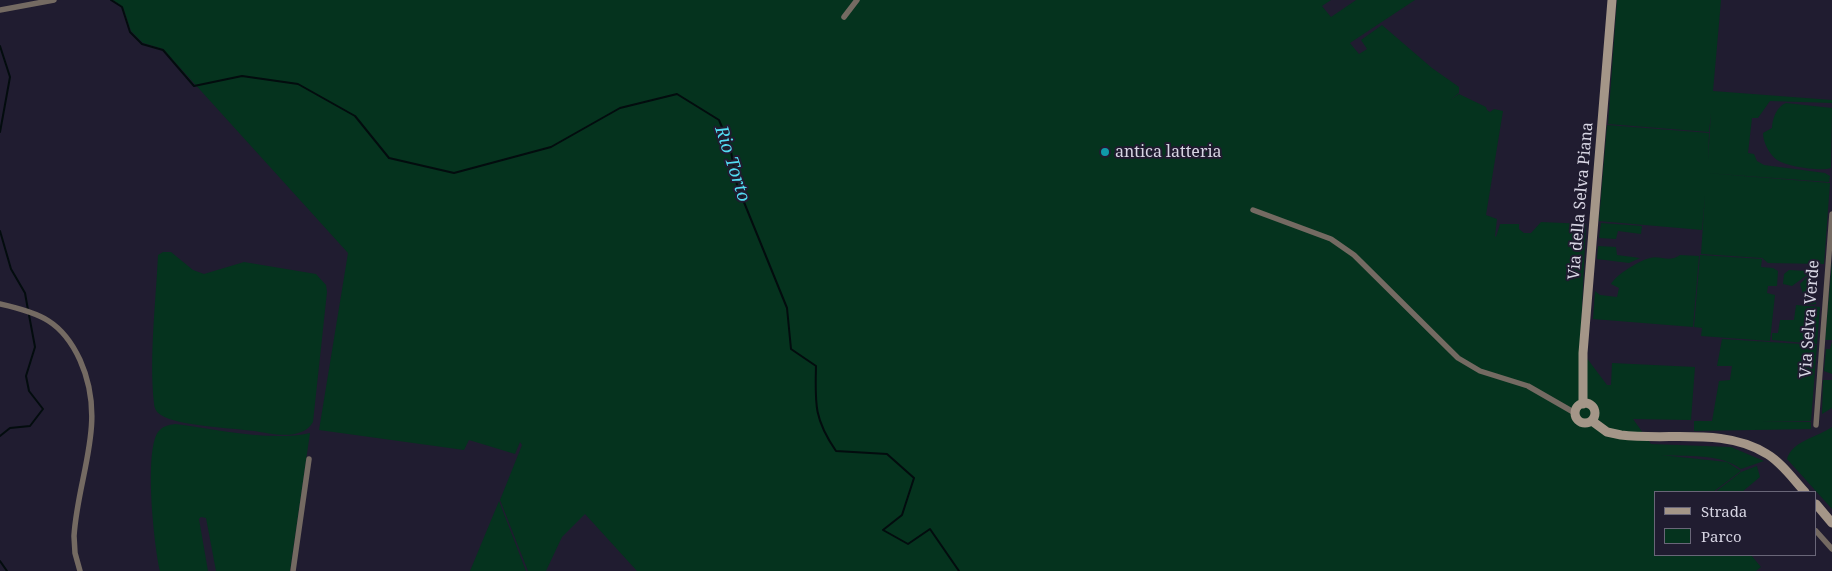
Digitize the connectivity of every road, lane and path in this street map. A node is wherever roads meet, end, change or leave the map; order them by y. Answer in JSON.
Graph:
{"nodes":[{"id":1,"x":54,"y":0,"type":"edge"},
{"id":2,"x":857,"y":0,"type":"edge"},
{"id":3,"x":1612,"y":0,"type":"edge"},
{"id":4,"x":0,"y":10,"type":"edge"},
{"id":5,"x":844,"y":17,"type":"dead end"},
{"id":6,"x":1253,"y":210,"type":"dead end"},
{"id":7,"x":1832,"y":214,"type":"edge"},
{"id":8,"x":0,"y":304,"type":"edge"},
{"id":9,"x":1583,"y":404,"type":"junction"},
{"id":10,"x":1575,"y":414,"type":"junction"},
{"id":11,"x":1592,"y":421,"type":"junction"},
{"id":12,"x":1816,"y":425,"type":"dead end"},
{"id":13,"x":309,"y":459,"type":"dead end"},
{"id":14,"x":1804,"y":491,"type":"edge"},
{"id":15,"x":1817,"y":505,"type":"edge"},
{"id":16,"x":1832,"y":523,"type":"edge"},
{"id":17,"x":1817,"y":532,"type":"edge"},
{"id":18,"x":1832,"y":549,"type":"edge"},
{"id":19,"x":80,"y":571,"type":"edge"},
{"id":20,"x":294,"y":571,"type":"edge"}],
"edges":[{"from":1,"to":4,"type":"street"},
{"from":2,"to":5,"type":"street"},
{"from":3,"to":9,"type":"street","name":"Via della Selva Piana"},
{"from":6,"to":10,"type":"street"},
{"from":7,"to":12,"type":"street","name":"Via Selva Verde"},
{"from":8,"to":19,"type":"street"},
{"from":9,"to":10,"type":"street"},
{"from":9,"to":11,"type":"street"},
{"from":10,"to":11,"type":"street"},
{"from":11,"to":14,"type":"street"},
{"from":13,"to":20,"type":"street"},
{"from":15,"to":16,"type":"street"},
{"from":17,"to":18,"type":"street"}]}
